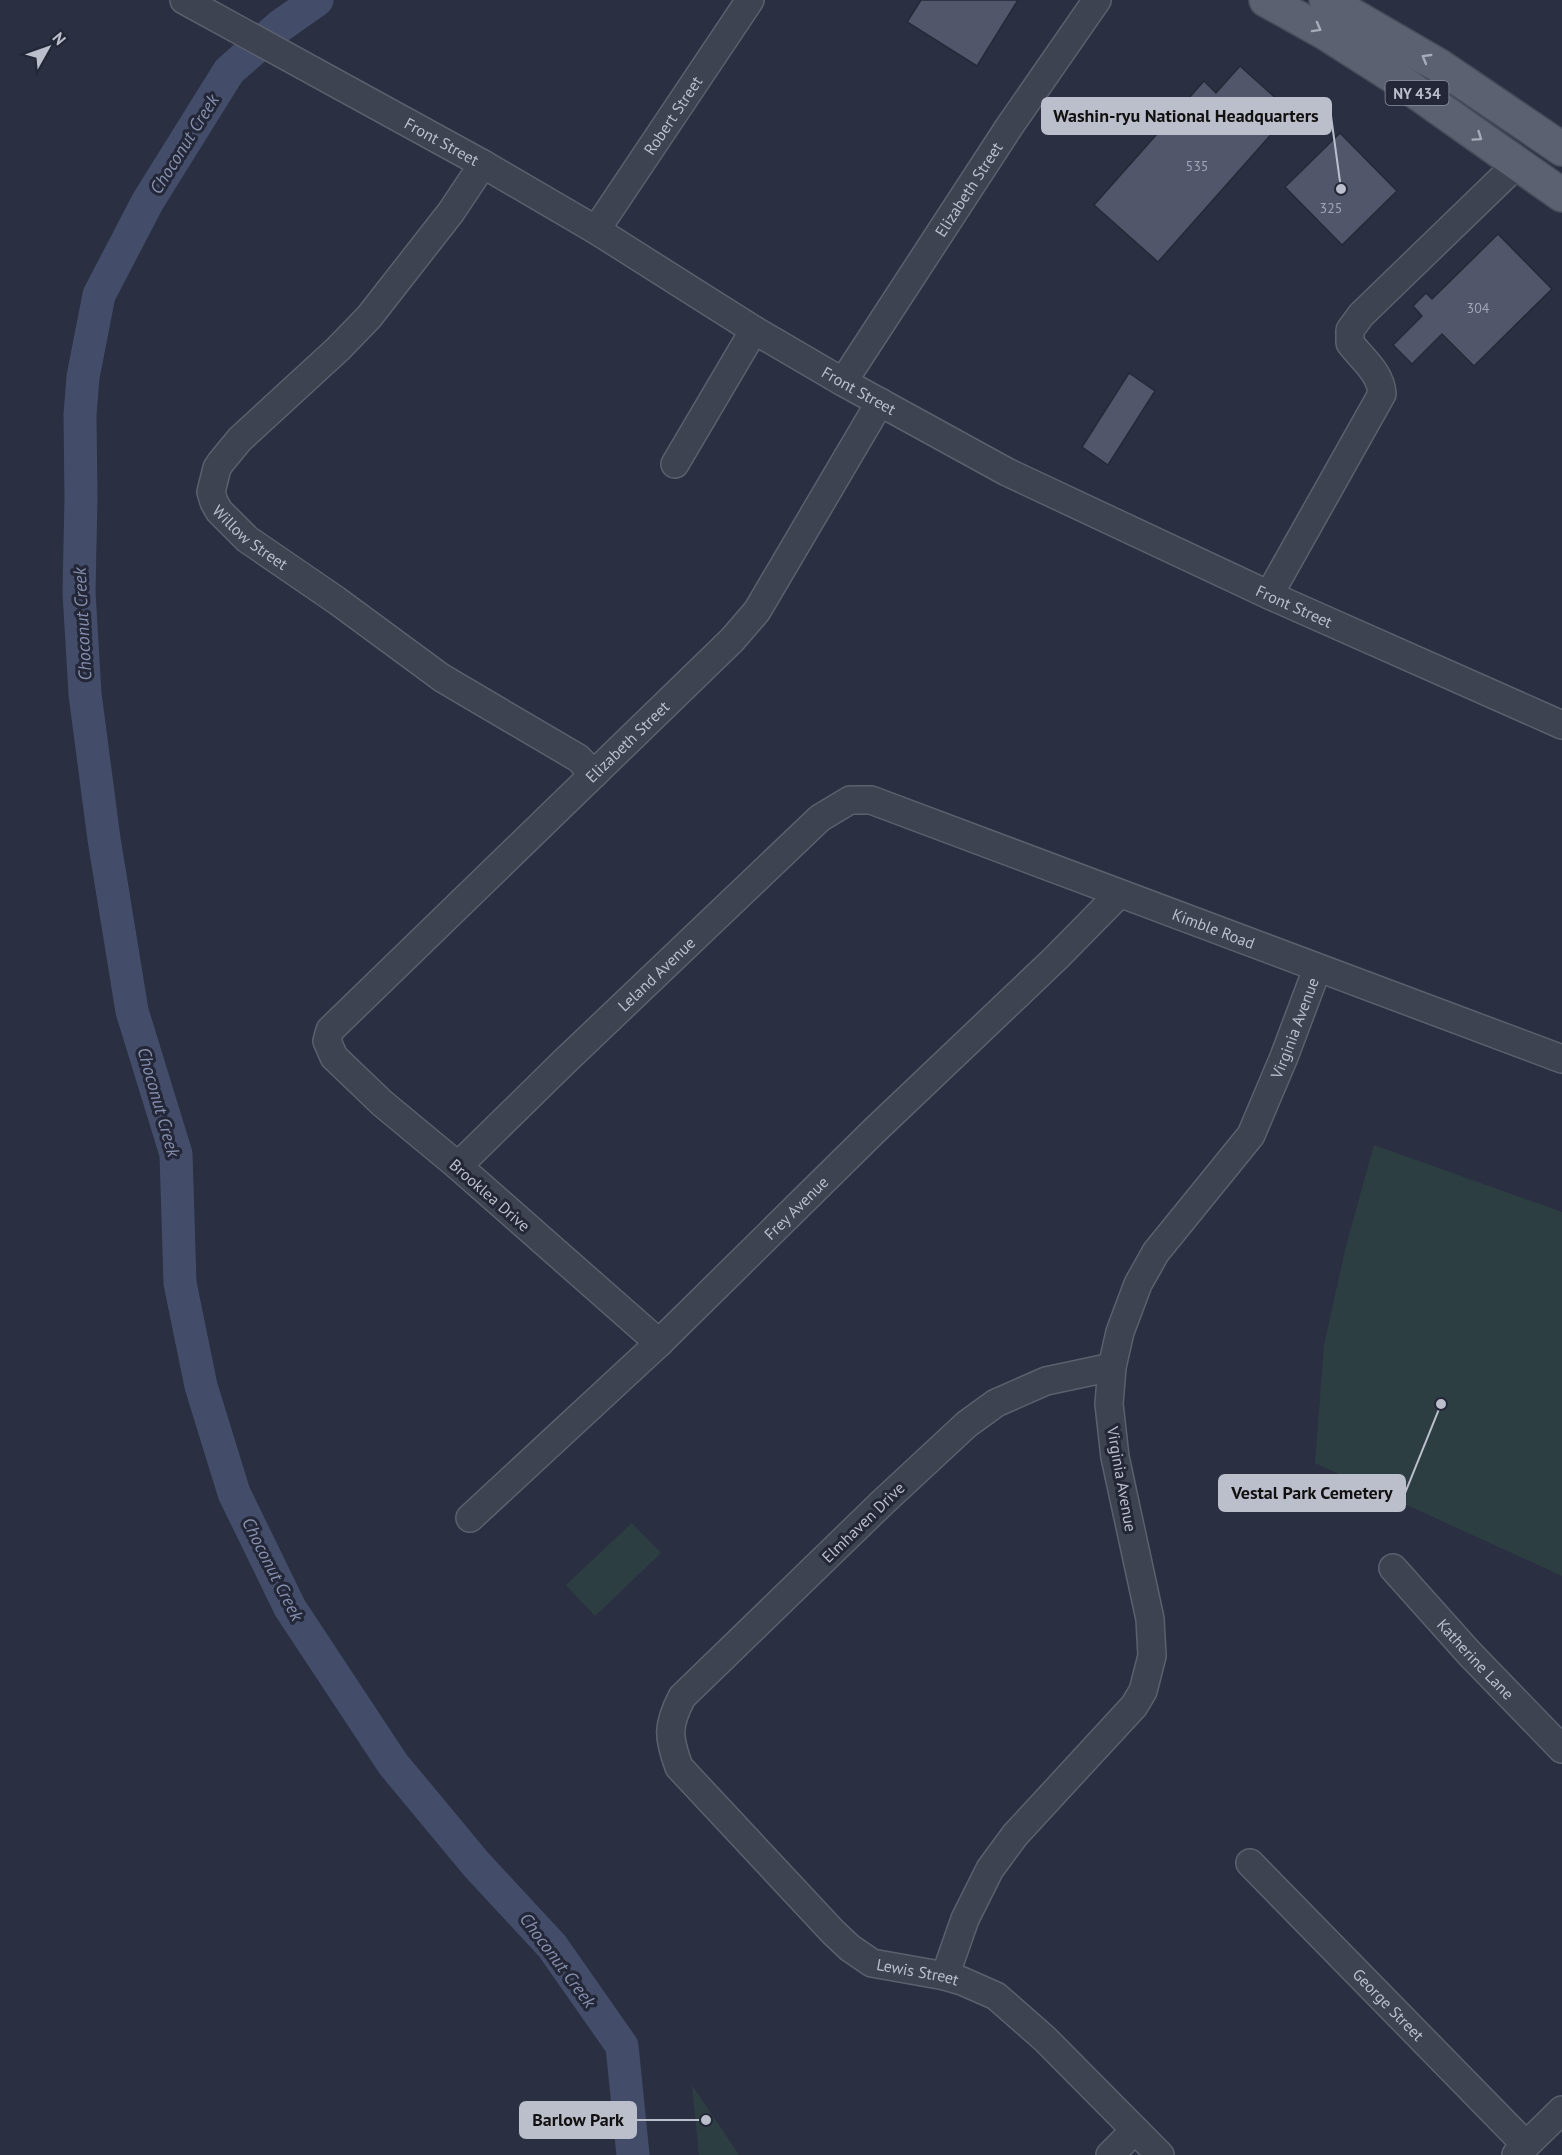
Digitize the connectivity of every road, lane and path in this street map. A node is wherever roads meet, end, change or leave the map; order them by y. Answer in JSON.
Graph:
{"nodes":[{"id":1,"x":184,"y":0,"type":"edge"},
{"id":2,"x":750,"y":0,"type":"edge"},
{"id":3,"x":1097,"y":0,"type":"edge"},
{"id":4,"x":1266,"y":0,"type":"edge"},
{"id":5,"x":1326,"y":0,"type":"edge"},
{"id":6,"x":1562,"y":149,"type":"edge"},
{"id":7,"x":483,"y":164,"type":"junction"},
{"id":8,"x":1517,"y":164,"type":"junction"},
{"id":9,"x":1562,"y":195,"type":"edge"},
{"id":10,"x":596,"y":230,"type":"junction"},
{"id":11,"x":754,"y":330,"type":"junction"},
{"id":12,"x":843,"y":382,"type":"junction"},
{"id":13,"x":880,"y":402,"type":"junction"},
{"id":14,"x":675,"y":464,"type":"dead end"},
{"id":15,"x":1269,"y":596,"type":"junction"},
{"id":16,"x":1562,"y":725,"type":"edge"},
{"id":17,"x":594,"y":774,"type":"junction"},
{"id":18,"x":866,"y":799,"type":"joint"},
{"id":19,"x":1119,"y":894,"type":"junction"},
{"id":20,"x":1317,"y":969,"type":"junction"},
{"id":21,"x":327,"y":1041,"type":"joint"},
{"id":22,"x":1562,"y":1059,"type":"edge"},
{"id":23,"x":458,"y":1166,"type":"junction"},
{"id":24,"x":659,"y":1343,"type":"junction"},
{"id":25,"x":1113,"y":1367,"type":"junction"},
{"id":26,"x":470,"y":1518,"type":"dead end"},
{"id":27,"x":1393,"y":1568,"type":"dead end"},
{"id":28,"x":670,"y":1744,"type":"joint"},
{"id":29,"x":1562,"y":1749,"type":"edge"},
{"id":30,"x":1250,"y":1863,"type":"dead end"},
{"id":31,"x":945,"y":1976,"type":"junction"},
{"id":32,"x":1562,"y":2110,"type":"edge"},
{"id":33,"x":1135,"y":2130,"type":"junction"},
{"id":34,"x":1521,"y":2150,"type":"edge"},
{"id":35,"x":1110,"y":2155,"type":"edge"},
{"id":36,"x":1160,"y":2155,"type":"edge"}],
"edges":[{"from":1,"to":7,"type":"street","name":"Front Street"},
{"from":2,"to":10,"type":"street","name":"Robert Street"},
{"from":3,"to":12,"type":"street","name":"Elizabeth Street"},
{"from":4,"to":8,"type":"main road","number":"NY 434","one_way":true},
{"from":6,"to":5,"type":"main road","number":"NY 434","one_way":true},
{"from":7,"to":10,"type":"street","name":"Front Street"},
{"from":7,"to":17,"type":"street","name":"Willow Street"},
{"from":8,"to":9,"type":"main road","number":"NY 434"},
{"from":8,"to":15,"type":"street"},
{"from":10,"to":11,"type":"street","name":"Front Street"},
{"from":11,"to":12,"type":"street","name":"Front Street"},
{"from":11,"to":14,"type":"street"},
{"from":12,"to":13,"type":"street","name":"Front Street"},
{"from":13,"to":15,"type":"street","name":"Front Street"},
{"from":13,"to":17,"type":"street","name":"Elizabeth Street"},
{"from":15,"to":16,"type":"street","name":"Front Street"},
{"from":17,"to":21,"type":"street","name":"Elizabeth Street"},
{"from":18,"to":19,"type":"street","name":"Kimble Road"},
{"from":18,"to":23,"type":"street","name":"Leland Avenue"},
{"from":19,"to":20,"type":"street","name":"Kimble Road"},
{"from":19,"to":24,"type":"street","name":"Frey Avenue"},
{"from":20,"to":22,"type":"street","name":"Kimble Road"},
{"from":20,"to":25,"type":"street","name":"Virginia Avenue"},
{"from":21,"to":23,"type":"street","name":"Brooklea Drive"},
{"from":23,"to":24,"type":"street","name":"Brooklea Drive"},
{"from":24,"to":26,"type":"street","name":"Frey Avenue"},
{"from":25,"to":28,"type":"street","name":"Elmhaven Drive"},
{"from":25,"to":31,"type":"street","name":"Virginia Avenue"},
{"from":27,"to":29,"type":"street","name":"Katherine Lane"},
{"from":28,"to":31,"type":"street","name":"Lewis Street"},
{"from":30,"to":34,"type":"street","name":"George Street"},
{"from":31,"to":33,"type":"street","name":"Lewis Street"},
{"from":32,"to":34,"type":"street"},
{"from":33,"to":35,"type":"street"},
{"from":33,"to":36,"type":"street","name":"Lewis Street"}]}
